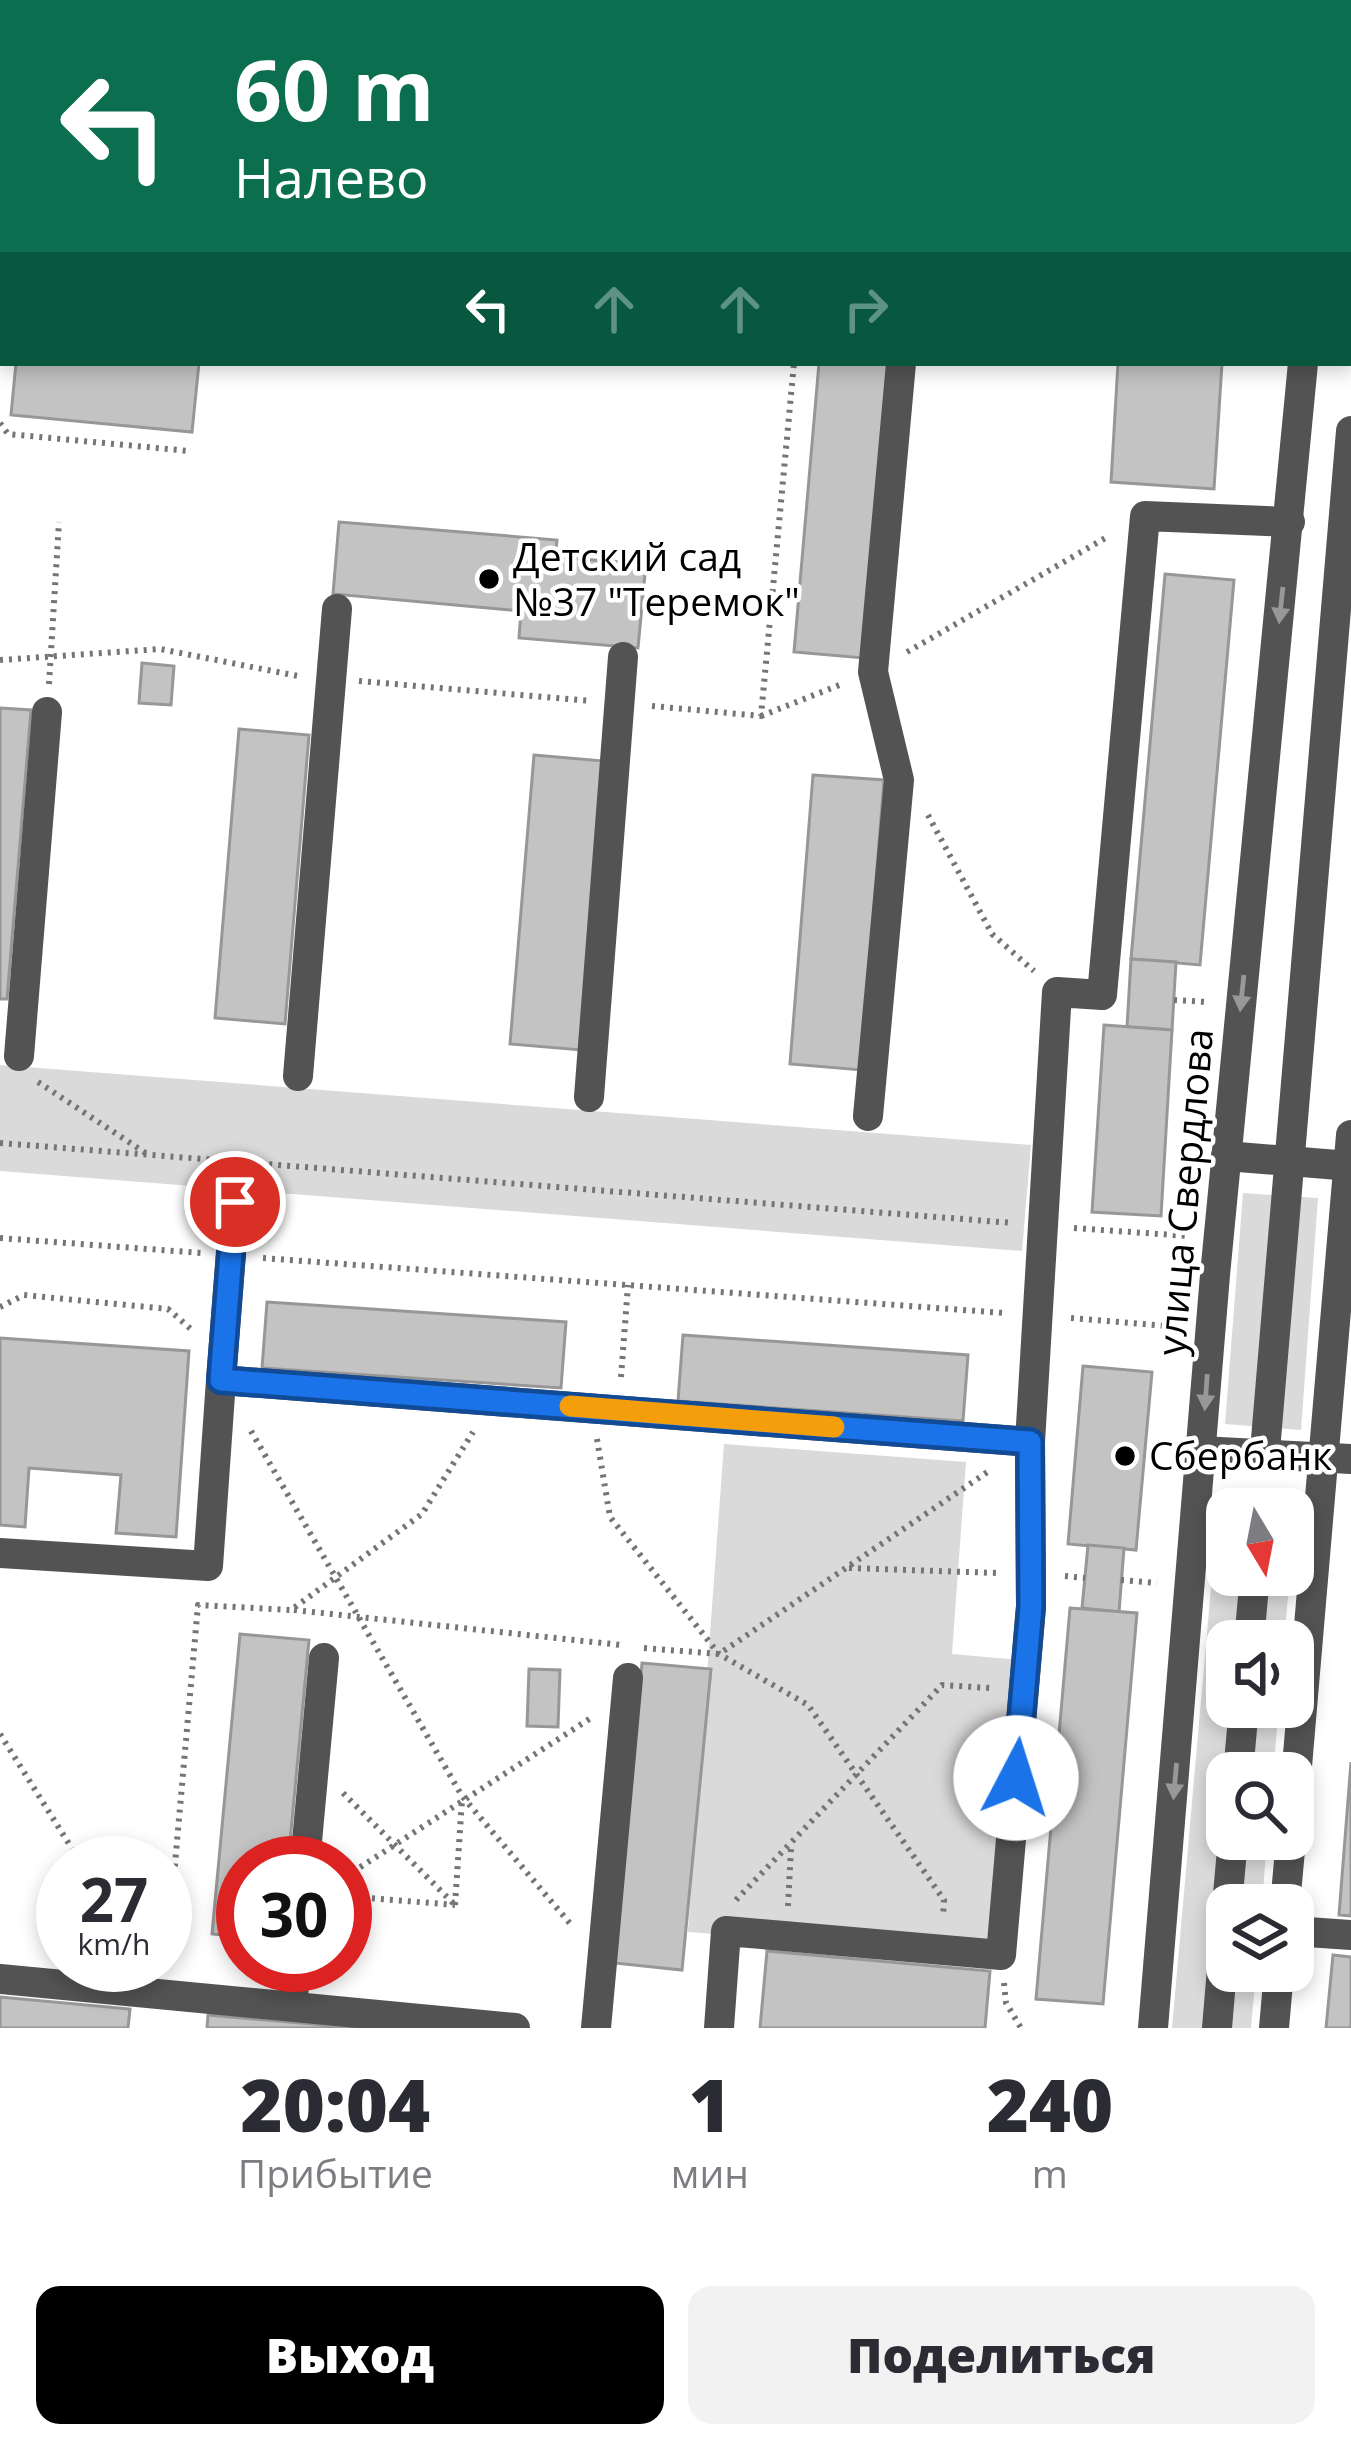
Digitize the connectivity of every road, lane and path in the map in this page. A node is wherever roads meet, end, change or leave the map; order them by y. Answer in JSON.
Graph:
{"nodes":[{"id":1,"x":794,"y":366,"type":"edge"},
{"id":2,"x":901,"y":366,"type":"edge"},
{"id":3,"x":1303,"y":366,"type":"edge"},
{"id":4,"x":0,"y":423,"type":"edge"},
{"id":5,"x":1351,"y":431,"type":"edge"},
{"id":6,"x":189,"y":451,"type":"dead end"},
{"id":7,"x":1145,"y":516,"type":"junction"},
{"id":8,"x":59,"y":522,"type":"dead end"},
{"id":9,"x":1290,"y":522,"type":"junction"},
{"id":10,"x":337,"y":609,"type":"dead end"},
{"id":11,"x":51,"y":657,"type":"junction"},
{"id":12,"x":622,"y":657,"type":"dead end"},
{"id":13,"x":0,"y":660,"type":"edge"},
{"id":14,"x":873,"y":672,"type":"junction"},
{"id":15,"x":331,"y":679,"type":"junction"},
{"id":16,"x":619,"y":703,"type":"junction"},
{"id":17,"x":47,"y":712,"type":"joint"},
{"id":18,"x":761,"y":716,"type":"junction"},
{"id":19,"x":897,"y":798,"type":"junction"},
{"id":20,"x":1058,"y":992,"type":"junction"},
{"id":21,"x":1174,"y":1000,"type":"dead end"},
{"id":22,"x":1207,"y":1002,"type":"dead end"},
{"id":23,"x":28,"y":1069,"type":"joint"},
{"id":24,"x":298,"y":1076,"type":"dead end"},
{"id":25,"x":589,"y":1097,"type":"dead end"},
{"id":26,"x":868,"y":1117,"type":"dead end"},
{"id":27,"x":0,"y":1143,"type":"edge"},
{"id":28,"x":148,"y":1155,"type":"junction"},
{"id":29,"x":1226,"y":1156,"type":"junction"},
{"id":30,"x":1350,"y":1156,"type":"edge"},
{"id":31,"x":1288,"y":1158,"type":"junction"},
{"id":32,"x":235,"y":1202,"type":"dead end"},
{"id":33,"x":1043,"y":1225,"type":"junction"},
{"id":34,"x":1188,"y":1237,"type":"dead end"},
{"id":35,"x":0,"y":1238,"type":"edge"},
{"id":36,"x":232,"y":1255,"type":"junction"},
{"id":37,"x":628,"y":1285,"type":"junction"},
{"id":38,"x":0,"y":1307,"type":"edge"},
{"id":39,"x":1038,"y":1316,"type":"junction"},
{"id":40,"x":1181,"y":1327,"type":"dead end"},
{"id":41,"x":221,"y":1368,"type":"junction"},
{"id":42,"x":491,"y":1401,"type":"junction"},
{"id":43,"x":605,"y":1409,"type":"junction"},
{"id":44,"x":1030,"y":1442,"type":"junction"},
{"id":45,"x":1201,"y":1451,"type":"junction"},
{"id":46,"x":1265,"y":1451,"type":"junction"},
{"id":47,"x":1338,"y":1458,"type":"edge"},
{"id":48,"x":1206,"y":1488,"type":"edge"},
{"id":49,"x":1314,"y":1517,"type":"edge"},
{"id":50,"x":0,"y":1552,"type":"edge"},
{"id":51,"x":847,"y":1568,"type":"junction"},
{"id":52,"x":1031,"y":1574,"type":"junction"},
{"id":53,"x":336,"y":1576,"type":"junction"},
{"id":54,"x":1085,"y":1578,"type":"dead end"},
{"id":55,"x":1121,"y":1580,"type":"dead end"},
{"id":56,"x":1206,"y":1582,"type":"edge"},
{"id":57,"x":1161,"y":1583,"type":"dead end"},
{"id":58,"x":1303,"y":1596,"type":"edge"},
{"id":59,"x":291,"y":1610,"type":"junction"},
{"id":60,"x":360,"y":1618,"type":"junction"},
{"id":61,"x":718,"y":1654,"type":"junction"},
{"id":62,"x":324,"y":1658,"type":"dead end"},
{"id":63,"x":627,"y":1687,"type":"joint"},
{"id":64,"x":1024,"y":1690,"type":"junction"},
{"id":65,"x":0,"y":1734,"type":"edge"},
{"id":66,"x":1296,"y":1752,"type":"edge"},
{"id":67,"x":314,"y":1764,"type":"junction"},
{"id":68,"x":860,"y":1775,"type":"junction"},
{"id":69,"x":462,"y":1796,"type":"junction"},
{"id":70,"x":64,"y":1836,"type":"edge"},
{"id":71,"x":307,"y":1836,"type":"edge"},
{"id":72,"x":394,"y":1844,"type":"junction"},
{"id":73,"x":792,"y":1844,"type":"junction"},
{"id":74,"x":372,"y":1858,"type":"edge"},
{"id":75,"x":372,"y":1898,"type":"edge"},
{"id":76,"x":455,"y":1905,"type":"junction"},
{"id":77,"x":725,"y":1911,"type":"dead end"},
{"id":78,"x":1314,"y":1932,"type":"edge"},
{"id":79,"x":1351,"y":1935,"type":"edge"},
{"id":80,"x":786,"y":1936,"type":"junction"},
{"id":81,"x":942,"y":1951,"type":"junction"},
{"id":82,"x":1001,"y":1955,"type":"junction"},
{"id":83,"x":602,"y":1962,"type":"junction"},
{"id":84,"x":0,"y":1979,"type":"edge"},
{"id":85,"x":293,"y":1992,"type":"edge"},
{"id":86,"x":1220,"y":1992,"type":"edge"},
{"id":87,"x":1277,"y":1992,"type":"edge"},
{"id":88,"x":164,"y":1995,"type":"junction"},
{"id":89,"x":292,"y":2006,"type":"junction"},
{"id":90,"x":452,"y":2025,"type":"edge"},
{"id":91,"x":514,"y":2028,"type":"edge"},
{"id":92,"x":596,"y":2028,"type":"edge"},
{"id":93,"x":719,"y":2028,"type":"edge"},
{"id":94,"x":1021,"y":2028,"type":"edge"},
{"id":95,"x":1154,"y":2028,"type":"edge"},
{"id":96,"x":1217,"y":2028,"type":"edge"},
{"id":97,"x":1274,"y":2028,"type":"edge"}],
"edges":[{"from":1,"to":18,"type":"path"},
{"from":2,"to":14,"type":"street"},
{"from":3,"to":9,"type":"street","name":"улица Свердлова"},
{"from":4,"to":6,"type":"path"},
{"from":5,"to":31,"type":"street"},
{"from":7,"to":9,"type":"street"},
{"from":7,"to":14,"type":"path"},
{"from":7,"to":20,"type":"street"},
{"from":8,"to":11,"type":"path"},
{"from":9,"to":29,"type":"street","name":"улица Свердлова","one_way":true},
{"from":10,"to":15,"type":"street"},
{"from":11,"to":13,"type":"path"},
{"from":11,"to":15,"type":"path"},
{"from":11,"to":17,"type":"path"},
{"from":12,"to":16,"type":"street"},
{"from":14,"to":18,"type":"path"},
{"from":14,"to":19,"type":"street"},
{"from":15,"to":16,"type":"path"},
{"from":15,"to":24,"type":"street"},
{"from":16,"to":18,"type":"path"},
{"from":16,"to":25,"type":"street"},
{"from":17,"to":23,"type":"street"},
{"from":19,"to":20,"type":"path"},
{"from":19,"to":26,"type":"street"},
{"from":20,"to":33,"type":"street"},
{"from":21,"to":22,"type":"path"},
{"from":23,"to":28,"type":"path"},
{"from":27,"to":28,"type":"path"},
{"from":28,"to":33,"type":"path"},
{"from":29,"to":31,"type":"street"},
{"from":29,"to":45,"type":"street","name":"улица Свердлова","one_way":true},
{"from":30,"to":31,"type":"street"},
{"from":30,"to":47,"type":"street"},
{"from":31,"to":46,"type":"street"},
{"from":32,"to":36,"type":"street"},
{"from":33,"to":34,"type":"path"},
{"from":33,"to":39,"type":"street"},
{"from":35,"to":36,"type":"path"},
{"from":36,"to":37,"type":"path"},
{"from":36,"to":41,"type":"street"},
{"from":37,"to":39,"type":"path"},
{"from":37,"to":43,"type":"path"},
{"from":38,"to":41,"type":"path"},
{"from":39,"to":40,"type":"path"},
{"from":39,"to":44,"type":"street"},
{"from":41,"to":42,"type":"street"},
{"from":41,"to":50,"type":"street"},
{"from":41,"to":53,"type":"path"},
{"from":42,"to":43,"type":"street"},
{"from":42,"to":53,"type":"path"},
{"from":43,"to":44,"type":"street"},
{"from":43,"to":61,"type":"path"},
{"from":44,"to":51,"type":"path"},
{"from":44,"to":52,"type":"street"},
{"from":45,"to":46,"type":"street"},
{"from":45,"to":48,"type":"street","name":"улица Свердлова"},
{"from":46,"to":47,"type":"street"},
{"from":47,"to":49,"type":"street"},
{"from":51,"to":52,"type":"path"},
{"from":51,"to":61,"type":"path"},
{"from":52,"to":54,"type":"path"},
{"from":52,"to":64,"type":"street"},
{"from":53,"to":59,"type":"path"},
{"from":53,"to":60,"type":"path"},
{"from":55,"to":57,"type":"path"},
{"from":56,"to":95,"type":"street","name":"улица Свердлова","one_way":true},
{"from":58,"to":66,"type":"street"},
{"from":59,"to":60,"type":"path"},
{"from":59,"to":88,"type":"path"},
{"from":60,"to":61,"type":"path"},
{"from":60,"to":69,"type":"path"},
{"from":61,"to":68,"type":"path"},
{"from":62,"to":67,"type":"street"},
{"from":63,"to":69,"type":"path"},
{"from":63,"to":83,"type":"street"},
{"from":64,"to":68,"type":"path"},
{"from":64,"to":82,"type":"street"},
{"from":65,"to":70,"type":"path"},
{"from":67,"to":71,"type":"street"},
{"from":67,"to":72,"type":"path"},
{"from":68,"to":73,"type":"path"},
{"from":68,"to":81,"type":"path"},
{"from":69,"to":72,"type":"path"},
{"from":69,"to":76,"type":"path"},
{"from":69,"to":83,"type":"path"},
{"from":72,"to":74,"type":"path"},
{"from":72,"to":76,"type":"path"},
{"from":73,"to":77,"type":"path"},
{"from":73,"to":80,"type":"path"},
{"from":75,"to":76,"type":"path"},
{"from":78,"to":79,"type":"street"},
{"from":80,"to":81,"type":"street"},
{"from":80,"to":93,"type":"street"},
{"from":81,"to":82,"type":"street"},
{"from":82,"to":94,"type":"path"},
{"from":83,"to":92,"type":"street"},
{"from":84,"to":88,"type":"street"},
{"from":85,"to":89,"type":"street"},
{"from":86,"to":96,"type":"street"},
{"from":87,"to":97,"type":"street"},
{"from":88,"to":89,"type":"street"},
{"from":89,"to":90,"type":"street"},
{"from":90,"to":91,"type":"street"}]}
